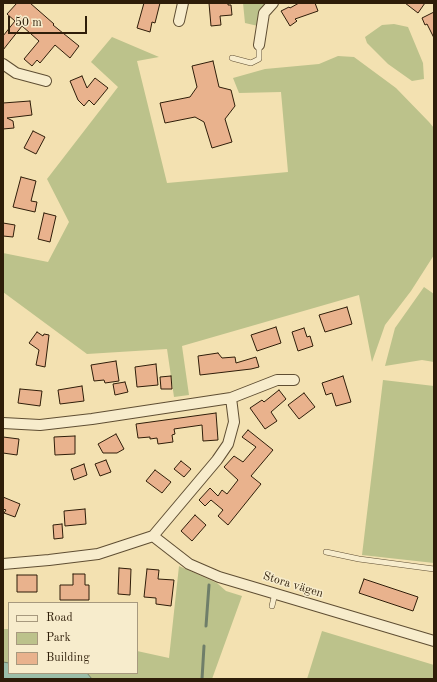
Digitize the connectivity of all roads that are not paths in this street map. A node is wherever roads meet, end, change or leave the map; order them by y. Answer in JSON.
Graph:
{"nodes":[{"id":1,"x":183,"y":3,"type":"edge"},
{"id":2,"x":273,"y":3,"type":"edge"},
{"id":3,"x":179,"y":21,"type":"dead end"},
{"id":4,"x":259,"y":45,"type":"joint"},
{"id":5,"x":232,"y":58,"type":"dead end"},
{"id":6,"x":3,"y":64,"type":"edge"},
{"id":7,"x":46,"y":80,"type":"dead end"},
{"id":8,"x":294,"y":380,"type":"dead end"},
{"id":9,"x":231,"y":398,"type":"junction"},
{"id":10,"x":3,"y":423,"type":"edge"},
{"id":11,"x":153,"y":536,"type":"junction"},
{"id":12,"x":326,"y":552,"type":"dead end"},
{"id":13,"x":3,"y":564,"type":"edge"},
{"id":14,"x":434,"y":569,"type":"edge"},
{"id":15,"x":275,"y":593,"type":"junction"},
{"id":16,"x":272,"y":606,"type":"dead end"},
{"id":17,"x":434,"y":641,"type":"edge"}],
"edges":[{"from":1,"to":3,"type":"street"},
{"from":2,"to":4,"type":"street"},
{"from":4,"to":5,"type":"lane"},
{"from":6,"to":7,"type":"street"},
{"from":8,"to":9,"type":"street"},
{"from":9,"to":10,"type":"street"},
{"from":9,"to":11,"type":"street"},
{"from":11,"to":13,"type":"street"},
{"from":11,"to":15,"type":"street","name":"Stora vägen"},
{"from":12,"to":14,"type":"lane"},
{"from":15,"to":16,"type":"lane"},
{"from":15,"to":17,"type":"street","name":"Stora vägen"}]}
